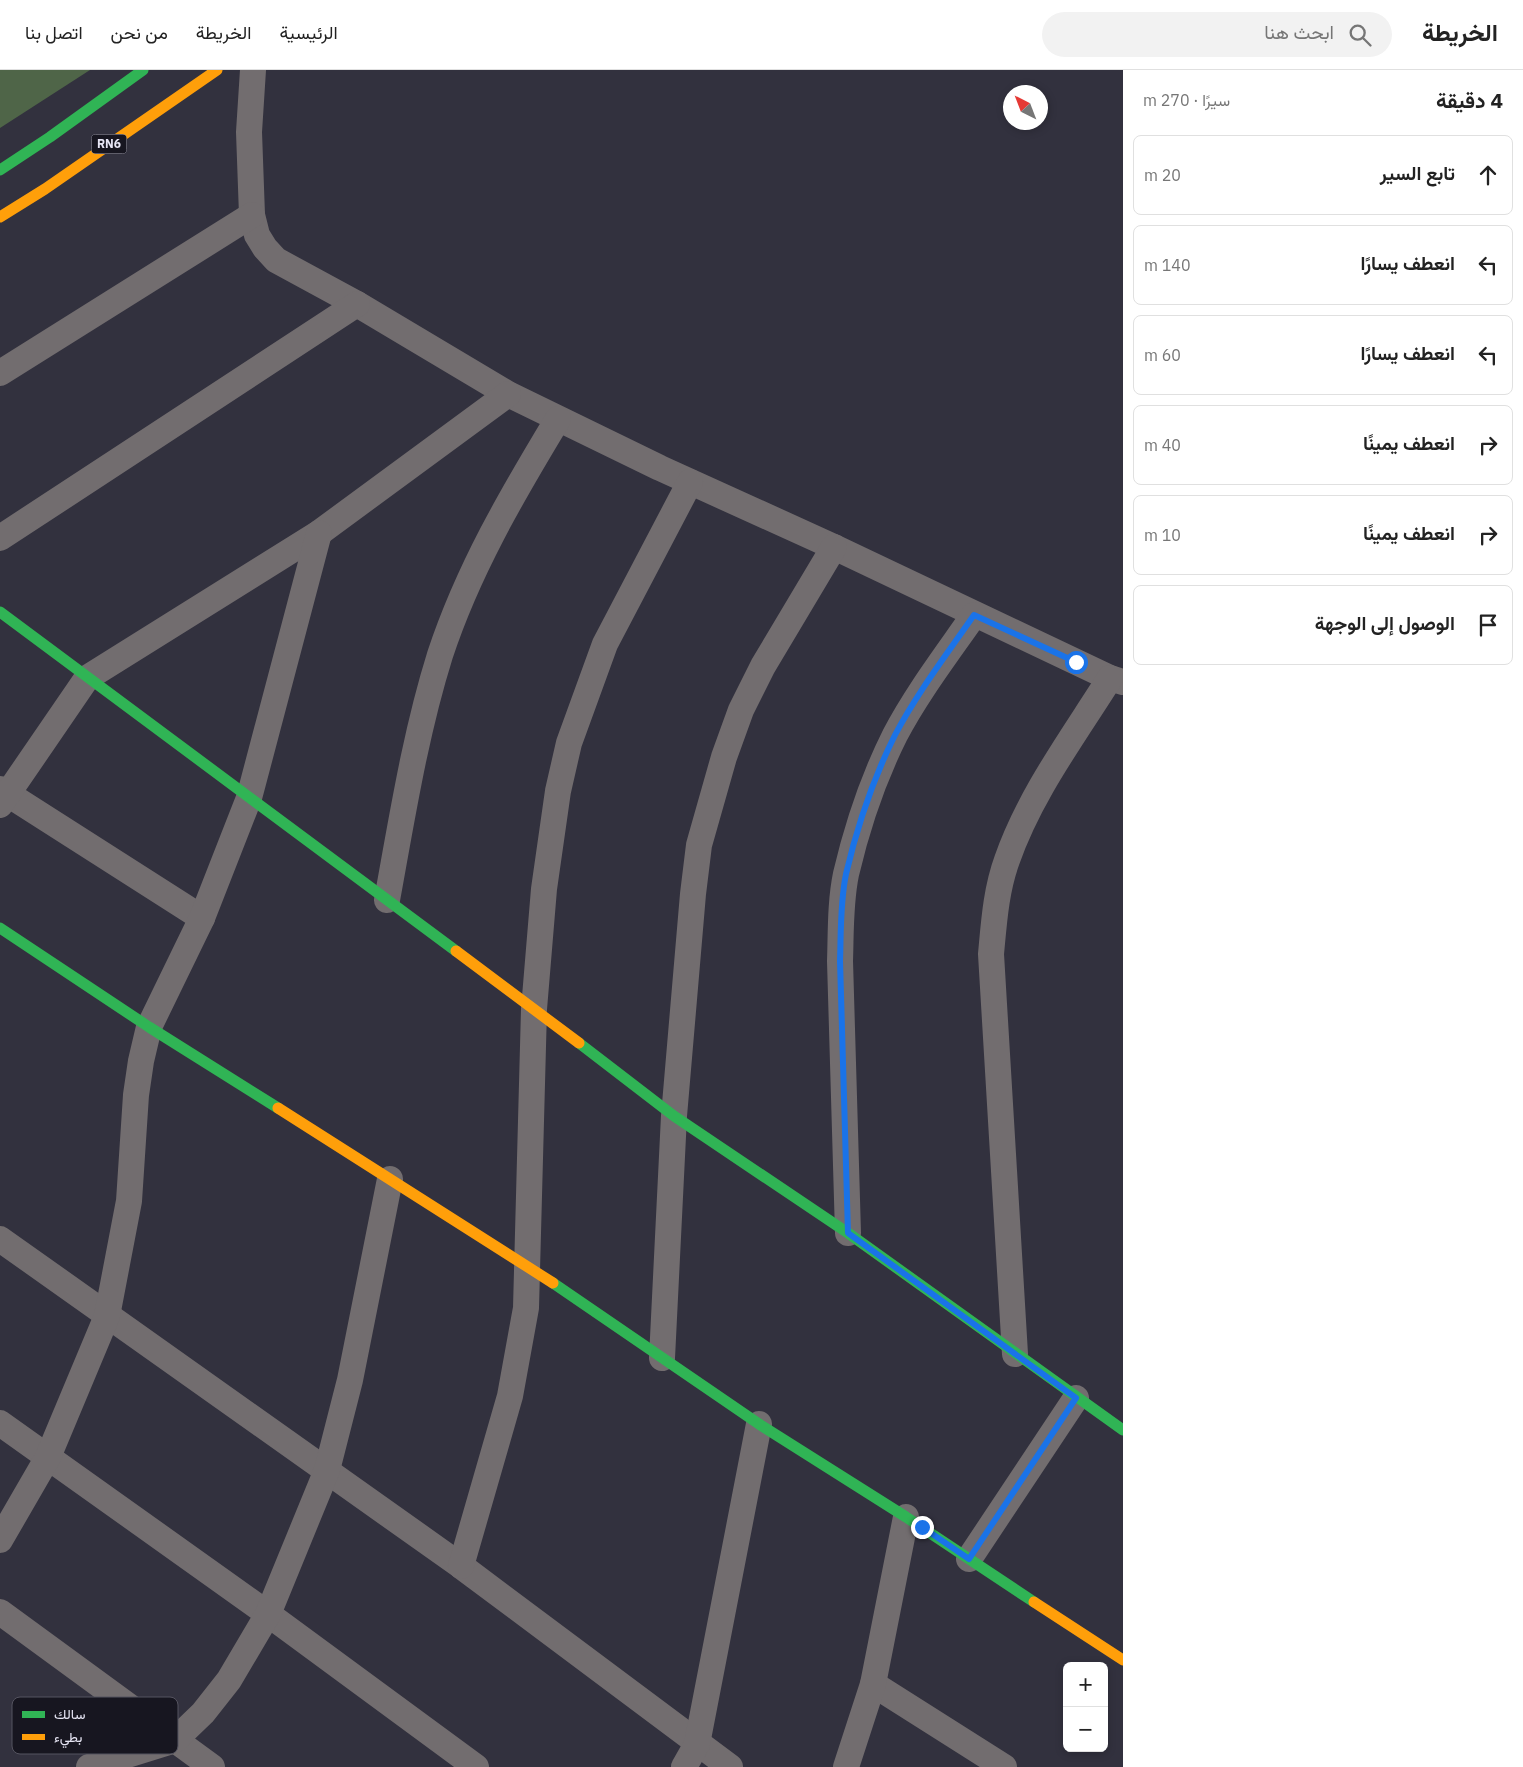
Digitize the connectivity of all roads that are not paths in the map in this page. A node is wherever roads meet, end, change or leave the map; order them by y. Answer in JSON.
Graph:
{"nodes":[{"id":1,"x":143,"y":70,"type":"edge"},
{"id":2,"x":216,"y":70,"type":"edge"},
{"id":3,"x":253,"y":70,"type":"edge"},
{"id":4,"x":0,"y":170,"type":"edge"},
{"id":5,"x":252,"y":215,"type":"junction"},
{"id":6,"x":0,"y":217,"type":"edge"},
{"id":7,"x":357,"y":304,"type":"junction"},
{"id":8,"x":0,"y":373,"type":"edge"},
{"id":9,"x":508,"y":394,"type":"junction"},
{"id":10,"x":558,"y":419,"type":"junction"},
{"id":11,"x":690,"y":482,"type":"junction"},
{"id":12,"x":319,"y":533,"type":"junction"},
{"id":13,"x":0,"y":538,"type":"edge"},
{"id":14,"x":834,"y":547,"type":"junction"},
{"id":15,"x":0,"y":612,"type":"edge"},
{"id":16,"x":974,"y":615,"type":"junction"},
{"id":17,"x":87,"y":678,"type":"junction"},
{"id":18,"x":1117,"y":680,"type":"edge"},
{"id":19,"x":3,"y":796,"type":"edge"},
{"id":20,"x":249,"y":798,"type":"junction"},
{"id":21,"x":387,"y":900,"type":"junction"},
{"id":22,"x":202,"y":918,"type":"junction"},
{"id":23,"x":0,"y":928,"type":"edge"},
{"id":24,"x":534,"y":1009,"type":"junction"},
{"id":25,"x":149,"y":1026,"type":"junction"},
{"id":26,"x":674,"y":1116,"type":"junction"},
{"id":27,"x":390,"y":1179,"type":"junction"},
{"id":28,"x":848,"y":1233,"type":"junction"},
{"id":29,"x":0,"y":1239,"type":"edge"},
{"id":30,"x":528,"y":1266,"type":"junction"},
{"id":31,"x":107,"y":1316,"type":"junction"},
{"id":32,"x":1015,"y":1354,"type":"junction"},
{"id":33,"x":662,"y":1358,"type":"junction"},
{"id":34,"x":1076,"y":1398,"type":"junction"},
{"id":35,"x":0,"y":1423,"type":"edge"},
{"id":36,"x":759,"y":1424,"type":"junction"},
{"id":37,"x":1123,"y":1430,"type":"edge"},
{"id":38,"x":48,"y":1457,"type":"junction"},
{"id":39,"x":327,"y":1470,"type":"junction"},
{"id":40,"x":906,"y":1517,"type":"junction"},
{"id":41,"x":0,"y":1540,"type":"edge"},
{"id":42,"x":969,"y":1559,"type":"junction"},
{"id":43,"x":461,"y":1566,"type":"junction"},
{"id":44,"x":0,"y":1612,"type":"edge"},
{"id":45,"x":268,"y":1614,"type":"junction"},
{"id":46,"x":1123,"y":1660,"type":"edge"},
{"id":47,"x":873,"y":1684,"type":"junction"},
{"id":48,"x":116,"y":1697,"type":"edge"},
{"id":49,"x":178,"y":1737,"type":"edge"},
{"id":50,"x":178,"y":1742,"type":"edge"},
{"id":51,"x":697,"y":1744,"type":"junction"},
{"id":52,"x":130,"y":1754,"type":"edge"},
{"id":53,"x":89,"y":1767,"type":"edge"},
{"id":54,"x":212,"y":1767,"type":"edge"},
{"id":55,"x":476,"y":1767,"type":"edge"},
{"id":56,"x":684,"y":1767,"type":"edge"},
{"id":57,"x":730,"y":1767,"type":"edge"},
{"id":58,"x":846,"y":1767,"type":"edge"},
{"id":59,"x":1004,"y":1767,"type":"edge"}],
"edges":[{"from":1,"to":4,"type":"main road"},
{"from":2,"to":6,"type":"main road","number":"RN6"},
{"from":3,"to":5,"type":"street"},
{"from":5,"to":7,"type":"street"},
{"from":5,"to":8,"type":"street"},
{"from":7,"to":9,"type":"street"},
{"from":7,"to":13,"type":"street"},
{"from":9,"to":10,"type":"street"},
{"from":9,"to":12,"type":"street"},
{"from":10,"to":11,"type":"street"},
{"from":10,"to":21,"type":"street"},
{"from":11,"to":14,"type":"street"},
{"from":11,"to":24,"type":"street"},
{"from":12,"to":17,"type":"street"},
{"from":12,"to":20,"type":"street"},
{"from":14,"to":16,"type":"street"},
{"from":14,"to":26,"type":"street"},
{"from":15,"to":17,"type":"main road"},
{"from":16,"to":18,"type":"street"},
{"from":16,"to":28,"type":"street"},
{"from":17,"to":19,"type":"street"},
{"from":17,"to":20,"type":"main road"},
{"from":18,"to":32,"type":"street"},
{"from":19,"to":22,"type":"street"},
{"from":20,"to":21,"type":"main road"},
{"from":20,"to":22,"type":"street"},
{"from":21,"to":24,"type":"main road"},
{"from":22,"to":25,"type":"street"},
{"from":23,"to":25,"type":"main road"},
{"from":24,"to":26,"type":"main road"},
{"from":24,"to":30,"type":"street"},
{"from":25,"to":27,"type":"main road"},
{"from":25,"to":31,"type":"street"},
{"from":26,"to":28,"type":"main road"},
{"from":26,"to":33,"type":"street"},
{"from":27,"to":30,"type":"main road"},
{"from":27,"to":39,"type":"street"},
{"from":28,"to":32,"type":"main road"},
{"from":29,"to":31,"type":"street"},
{"from":30,"to":33,"type":"main road"},
{"from":30,"to":43,"type":"street"},
{"from":31,"to":38,"type":"street"},
{"from":31,"to":39,"type":"street"},
{"from":32,"to":34,"type":"main road"},
{"from":33,"to":36,"type":"main road"},
{"from":34,"to":37,"type":"main road"},
{"from":34,"to":42,"type":"street"},
{"from":35,"to":38,"type":"street"},
{"from":36,"to":40,"type":"main road"},
{"from":36,"to":51,"type":"street"},
{"from":38,"to":41,"type":"street"},
{"from":38,"to":45,"type":"street"},
{"from":39,"to":43,"type":"street"},
{"from":39,"to":45,"type":"street"},
{"from":40,"to":42,"type":"main road"},
{"from":40,"to":47,"type":"street"},
{"from":42,"to":46,"type":"main road"},
{"from":43,"to":51,"type":"street"},
{"from":44,"to":48,"type":"street"},
{"from":45,"to":49,"type":"street"},
{"from":45,"to":55,"type":"street"},
{"from":47,"to":58,"type":"street"},
{"from":47,"to":59,"type":"street"},
{"from":50,"to":54,"type":"street"},
{"from":51,"to":56,"type":"street"},
{"from":51,"to":57,"type":"street"},
{"from":52,"to":53,"type":"street"}]}
